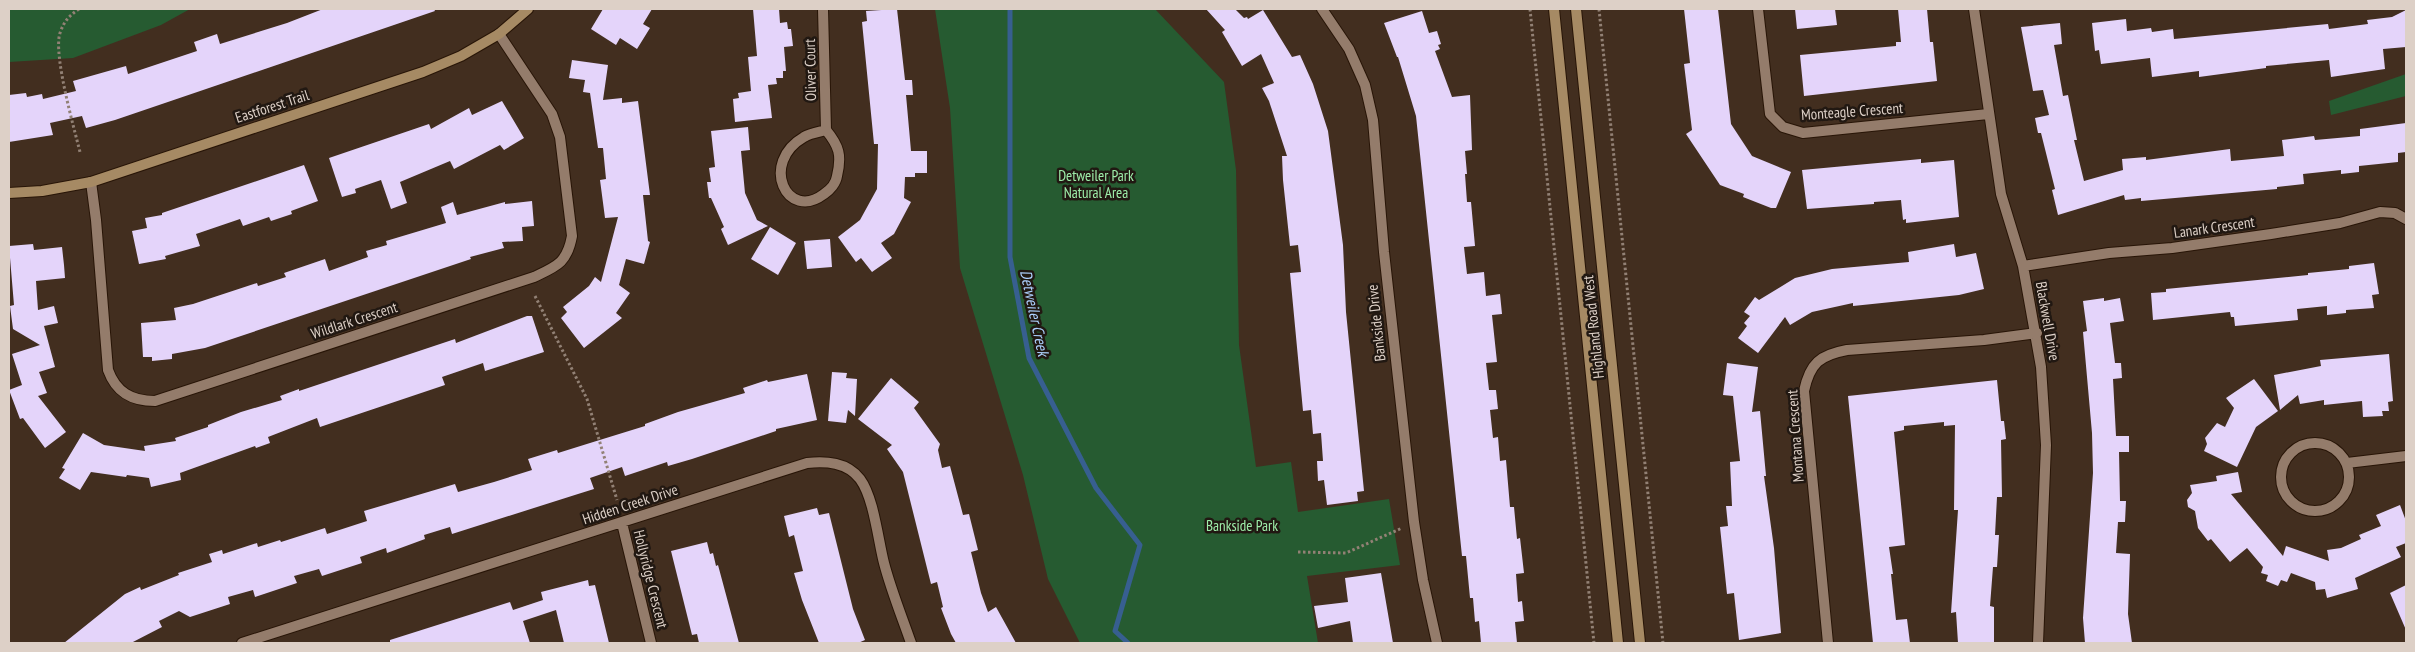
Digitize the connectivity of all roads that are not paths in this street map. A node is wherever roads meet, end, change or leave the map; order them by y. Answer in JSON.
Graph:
{"nodes":[{"id":1,"x":528,"y":9,"type":"edge"},
{"id":2,"x":823,"y":9,"type":"edge"},
{"id":3,"x":1322,"y":9,"type":"edge"},
{"id":4,"x":1554,"y":9,"type":"edge"},
{"id":5,"x":1576,"y":9,"type":"edge"},
{"id":6,"x":1758,"y":9,"type":"edge"},
{"id":7,"x":1974,"y":9,"type":"edge"},
{"id":8,"x":499,"y":34,"type":"junction"},
{"id":9,"x":1988,"y":114,"type":"junction"},
{"id":10,"x":826,"y":130,"type":"junction"},
{"id":11,"x":91,"y":182,"type":"junction"},
{"id":12,"x":9,"y":193,"type":"edge"},
{"id":13,"x":2406,"y":219,"type":"edge"},
{"id":14,"x":2023,"y":266,"type":"junction"},
{"id":15,"x":2036,"y":332,"type":"junction"},
{"id":16,"x":2406,"y":456,"type":"edge"},
{"id":17,"x":2347,"y":463,"type":"junction"},
{"id":18,"x":622,"y":523,"type":"junction"},
{"id":19,"x":242,"y":643,"type":"edge"},
{"id":20,"x":651,"y":643,"type":"edge"},
{"id":21,"x":911,"y":643,"type":"edge"},
{"id":22,"x":1437,"y":643,"type":"edge"},
{"id":23,"x":1618,"y":643,"type":"edge"},
{"id":24,"x":1640,"y":643,"type":"edge"},
{"id":25,"x":1828,"y":643,"type":"edge"},
{"id":26,"x":2038,"y":643,"type":"edge"}],
"edges":[{"from":1,"to":8,"type":"main road","name":"Eastforest Trail"},
{"from":2,"to":10,"type":"street","name":"Oliver Court"},
{"from":3,"to":22,"type":"street","name":"Bankside Drive"},
{"from":4,"to":23,"type":"main road","name":"Highland Road West"},
{"from":5,"to":24,"type":"main road","name":"Highland Road West"},
{"from":6,"to":9,"type":"street","name":"Monteagle Crescent"},
{"from":7,"to":9,"type":"street","name":"Blackwell Drive"},
{"from":8,"to":11,"type":"main road","name":"Eastforest Trail"},
{"from":8,"to":11,"type":"street","name":"Wildlark Crescent"},
{"from":9,"to":14,"type":"street","name":"Blackwell Drive"},
{"from":10,"to":10,"type":"street"},
{"from":11,"to":12,"type":"main road","name":"Eastforest Trail"},
{"from":13,"to":14,"type":"street","name":"Lanark Crescent"},
{"from":14,"to":15,"type":"street","name":"Blackwell Drive"},
{"from":15,"to":25,"type":"street","name":"Montana Crescent"},
{"from":15,"to":26,"type":"street","name":"Blackwell Drive"},
{"from":16,"to":17,"type":"street"},
{"from":17,"to":17,"type":"street"},
{"from":18,"to":19,"type":"street","name":"Hidden Creek Drive"},
{"from":18,"to":20,"type":"street","name":"Hollyridge Crescent"},
{"from":18,"to":21,"type":"street","name":"Hidden Creek Drive"}]}
